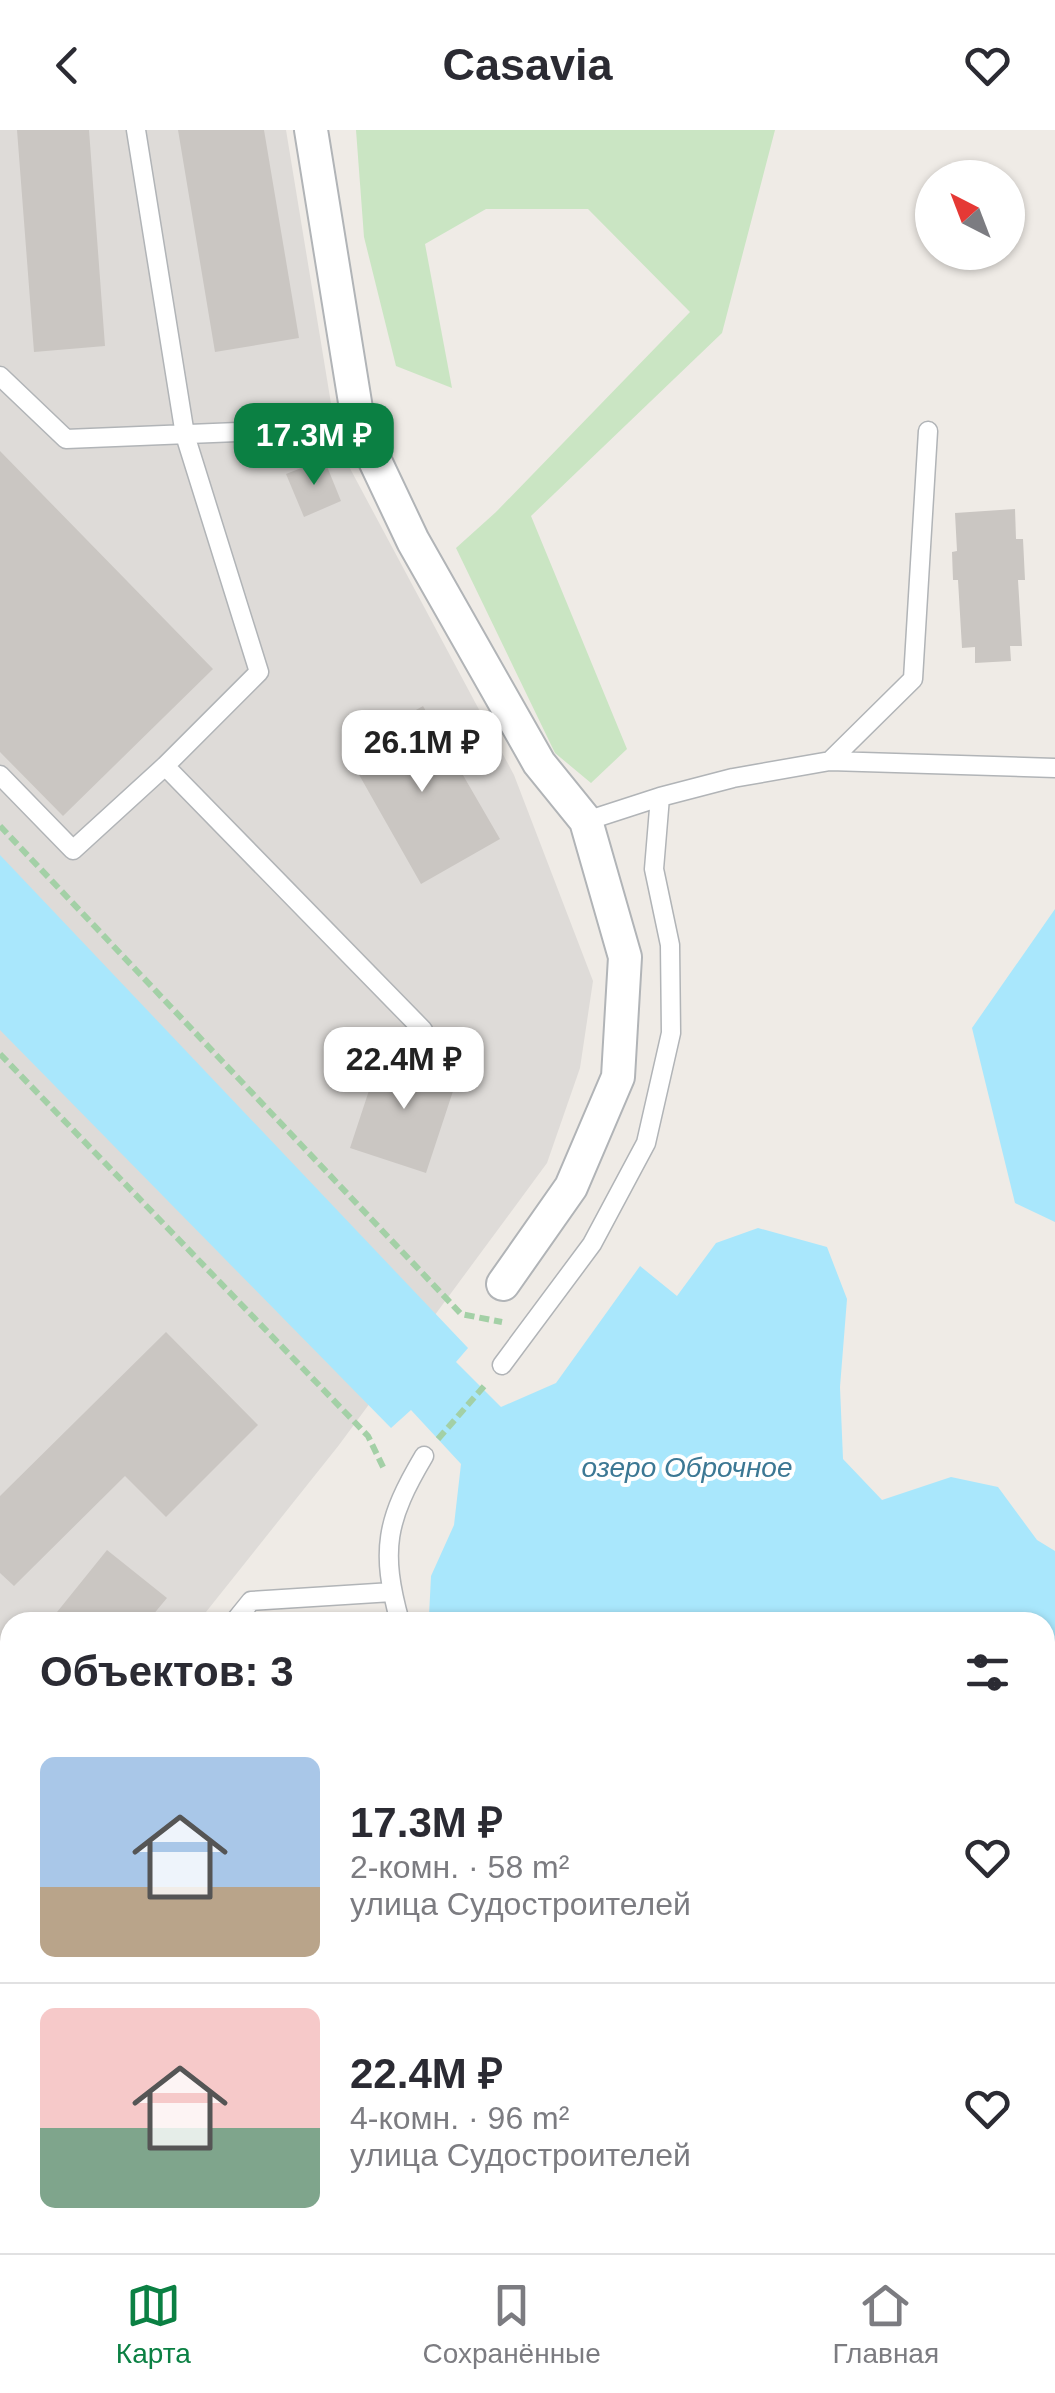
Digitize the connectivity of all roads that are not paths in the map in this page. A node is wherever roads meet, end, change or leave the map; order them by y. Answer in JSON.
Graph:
{"nodes":[{"id":1,"x":136,"y":130,"type":"edge"},
{"id":2,"x":311,"y":130,"type":"edge"},
{"id":3,"x":0,"y":376,"type":"edge"},
{"id":4,"x":358,"y":427,"type":"junction"},
{"id":5,"x":928,"y":430,"type":"dead end"},
{"id":6,"x":185,"y":435,"type":"junction"},
{"id":7,"x":830,"y":760,"type":"junction"},
{"id":8,"x":165,"y":766,"type":"junction"},
{"id":9,"x":1055,"y":768,"type":"edge"},
{"id":10,"x":0,"y":774,"type":"edge"},
{"id":11,"x":660,"y":797,"type":"junction"},
{"id":12,"x":586,"y":821,"type":"junction"},
{"id":13,"x":423,"y":1030,"type":"dead end"},
{"id":14,"x":504,"y":1284,"type":"dead end"},
{"id":15,"x":496,"y":1371,"type":"road end"},
{"id":16,"x":429,"y":1450,"type":"road end"},
{"id":17,"x":392,"y":1592,"type":"junction"},
{"id":18,"x":242,"y":1612,"type":"edge"},
{"id":19,"x":397,"y":1612,"type":"edge"}],
"edges":[{"from":1,"to":6,"type":"lane"},
{"from":2,"to":4,"type":"street"},
{"from":3,"to":6,"type":"lane"},
{"from":4,"to":6,"type":"lane"},
{"from":4,"to":12,"type":"street"},
{"from":5,"to":7,"type":"lane"},
{"from":6,"to":8,"type":"lane"},
{"from":7,"to":9,"type":"lane"},
{"from":7,"to":11,"type":"lane"},
{"from":8,"to":10,"type":"lane"},
{"from":8,"to":13,"type":"lane"},
{"from":11,"to":12,"type":"lane"},
{"from":11,"to":15,"type":"lane"},
{"from":12,"to":14,"type":"street"},
{"from":16,"to":17,"type":"lane"},
{"from":17,"to":18,"type":"lane"},
{"from":17,"to":19,"type":"lane"}]}
